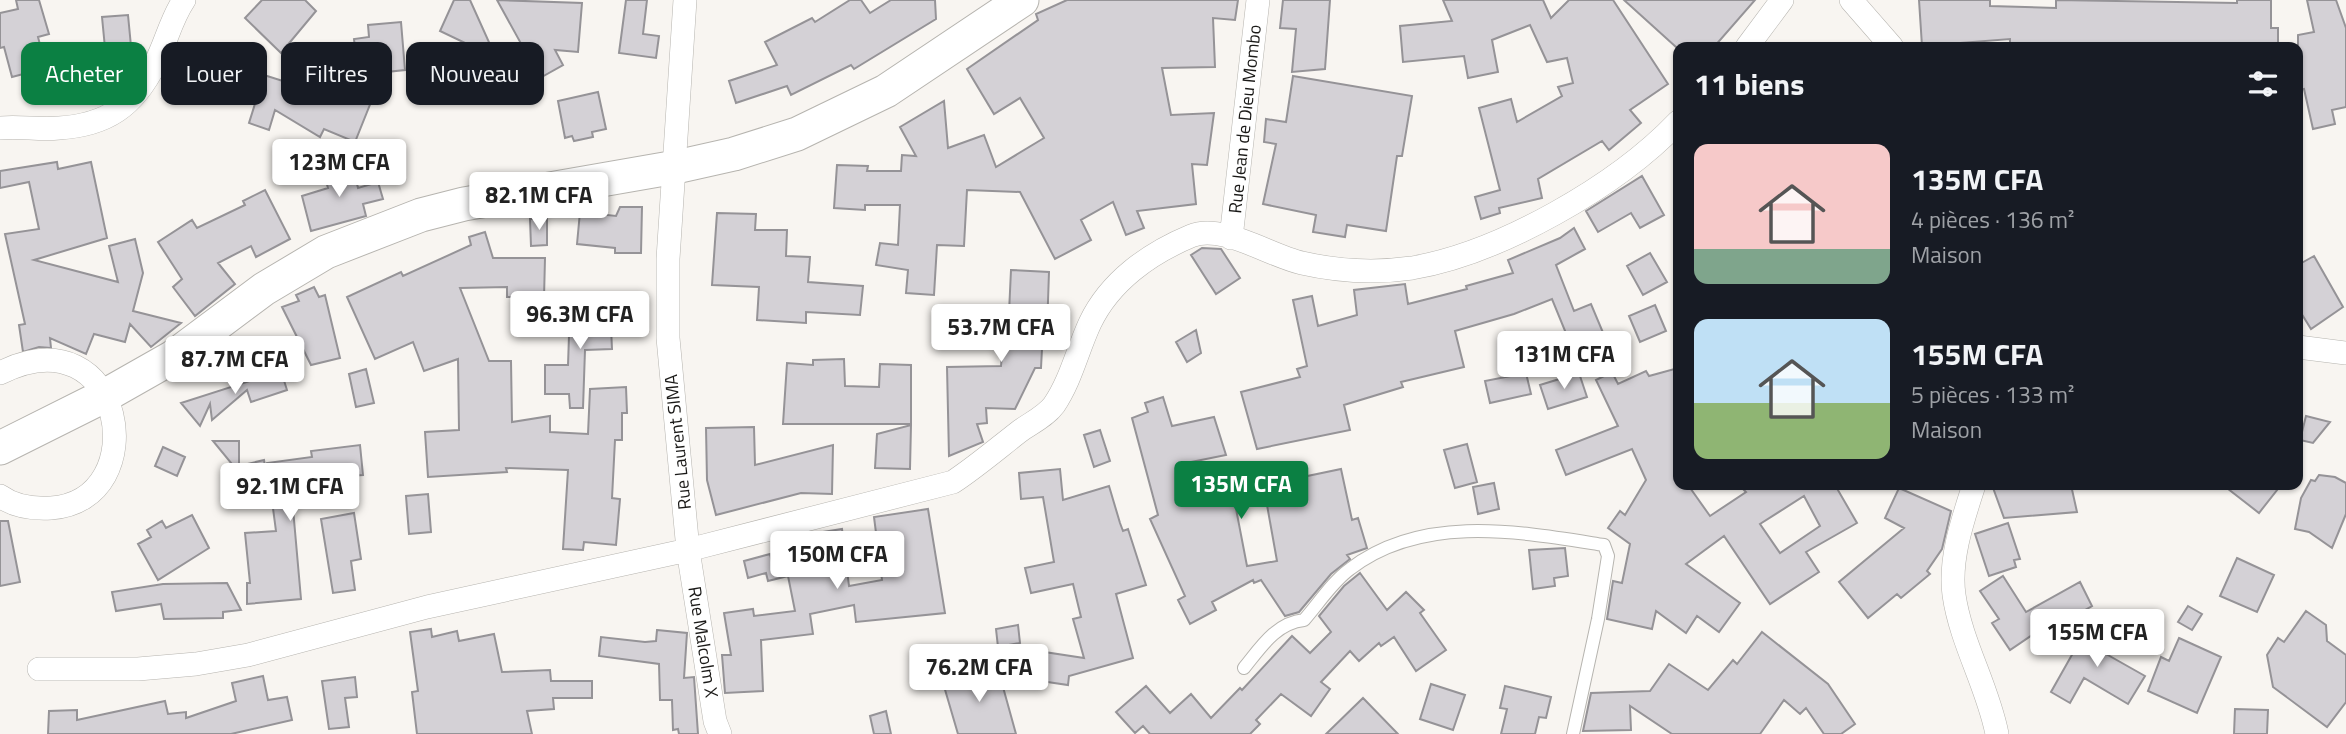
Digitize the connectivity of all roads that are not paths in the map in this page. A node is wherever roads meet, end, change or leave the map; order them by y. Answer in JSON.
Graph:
{"nodes":[{"id":1,"x":184,"y":0,"type":"edge"},
{"id":2,"x":685,"y":0,"type":"edge"},
{"id":3,"x":1022,"y":0,"type":"edge"},
{"id":4,"x":1258,"y":0,"type":"edge"},
{"id":5,"x":1782,"y":0,"type":"edge"},
{"id":6,"x":1851,"y":0,"type":"edge"},
{"id":7,"x":1751,"y":42,"type":"edge"},
{"id":8,"x":1888,"y":42,"type":"edge"},
{"id":9,"x":1673,"y":126,"type":"edge"},
{"id":10,"x":0,"y":128,"type":"edge"},
{"id":11,"x":676,"y":167,"type":"junction"},
{"id":12,"x":1231,"y":238,"type":"junction"},
{"id":13,"x":2303,"y":348,"type":"edge"},
{"id":14,"x":2346,"y":354,"type":"edge"},
{"id":15,"x":0,"y":373,"type":"edge"},
{"id":16,"x":106,"y":396,"type":"junction"},
{"id":17,"x":0,"y":448,"type":"edge"},
{"id":18,"x":1973,"y":490,"type":"edge"},
{"id":19,"x":0,"y":496,"type":"edge"},
{"id":20,"x":688,"y":550,"type":"junction"},
{"id":21,"x":1244,"y":668,"type":"dead end"},
{"id":22,"x":39,"y":669,"type":"dead end"},
{"id":23,"x":1992,"y":730,"type":"edge"},
{"id":24,"x":720,"y":734,"type":"edge"},
{"id":25,"x":1573,"y":734,"type":"edge"}],
"edges":[{"from":1,"to":10,"type":"street"},
{"from":2,"to":11,"type":"street","name":"Rue Laurent SIMA"},
{"from":3,"to":11,"type":"main road"},
{"from":4,"to":12,"type":"street","name":"Rue Jean de Dieu Mombo"},
{"from":5,"to":7,"type":"street"},
{"from":6,"to":8,"type":"street"},
{"from":9,"to":12,"type":"street"},
{"from":11,"to":16,"type":"main road"},
{"from":11,"to":20,"type":"street","name":"Rue Laurent SIMA"},
{"from":12,"to":20,"type":"street"},
{"from":13,"to":14,"type":"street"},
{"from":15,"to":16,"type":"street"},
{"from":16,"to":17,"type":"main road"},
{"from":16,"to":19,"type":"street"},
{"from":18,"to":23,"type":"street"},
{"from":20,"to":22,"type":"street"},
{"from":20,"to":24,"type":"street","name":"Rue Malcolm X"},
{"from":21,"to":25,"type":"lane"}]}
